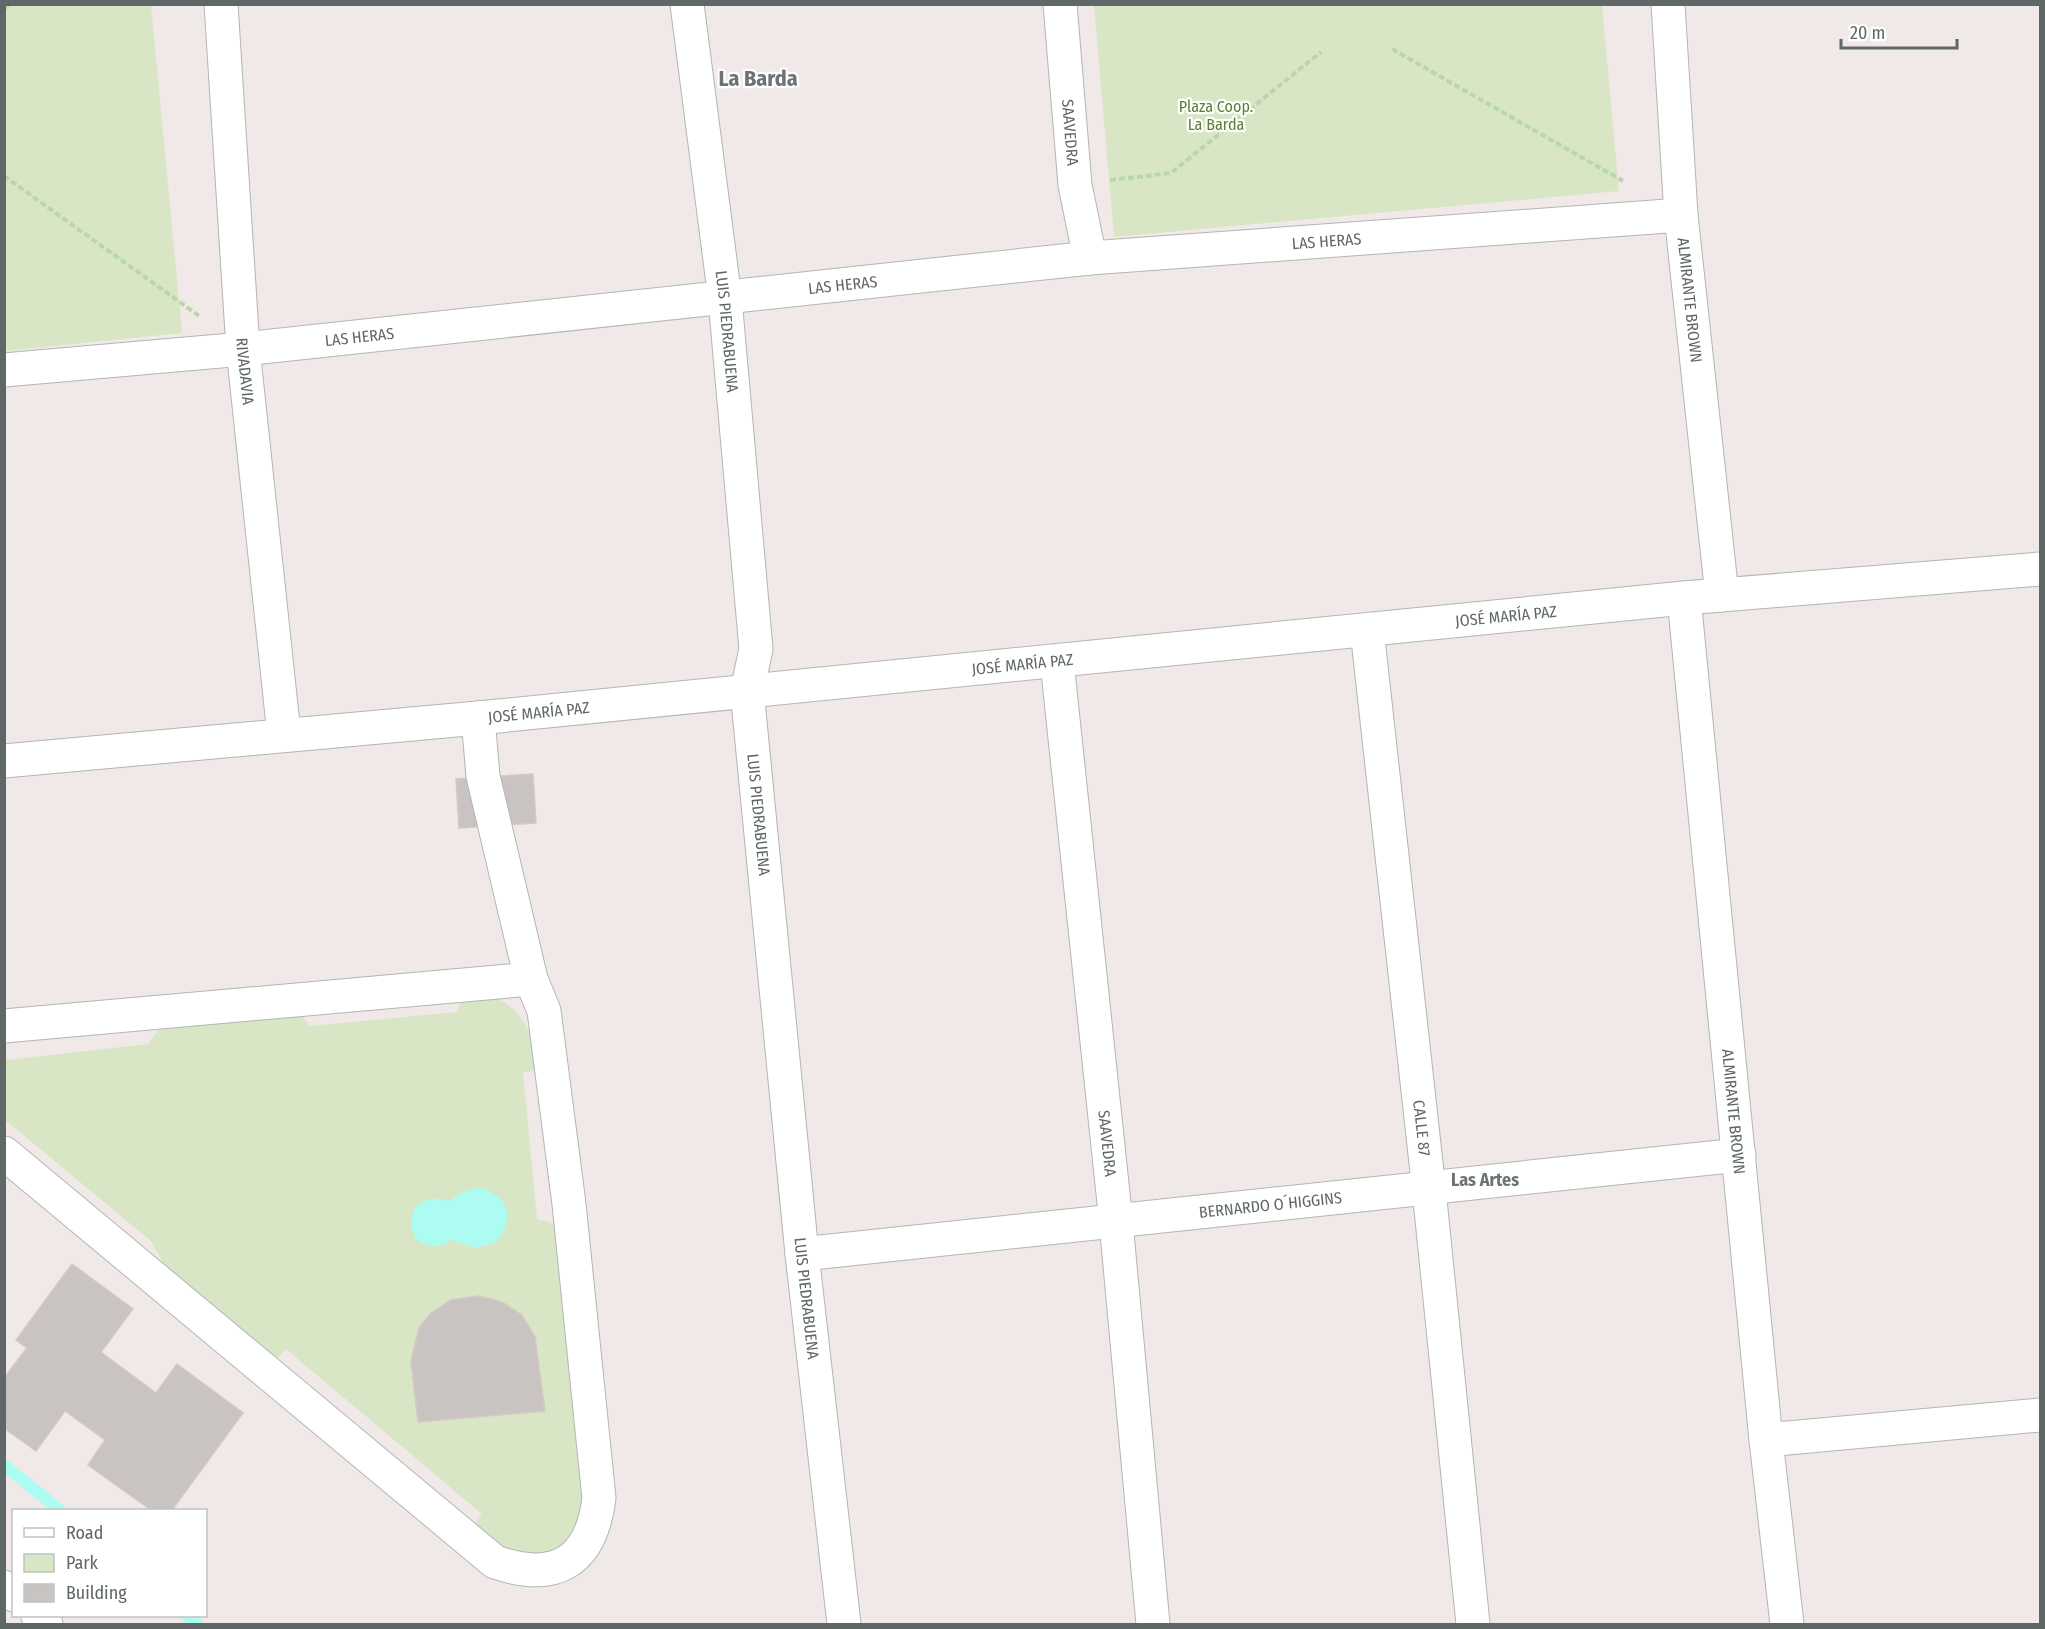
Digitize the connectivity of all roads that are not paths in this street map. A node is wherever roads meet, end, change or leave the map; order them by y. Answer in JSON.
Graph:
{"nodes":[{"id":1,"x":221,"y":4,"type":"edge"},
{"id":2,"x":687,"y":4,"type":"edge"},
{"id":3,"x":1060,"y":4,"type":"edge"},
{"id":4,"x":1668,"y":4,"type":"edge"},
{"id":5,"x":1681,"y":215,"type":"junction"},
{"id":6,"x":1090,"y":258,"type":"junction"},
{"id":7,"x":724,"y":299,"type":"junction"},
{"id":8,"x":243,"y":349,"type":"junction"},
{"id":9,"x":4,"y":370,"type":"edge"},
{"id":10,"x":2040,"y":569,"type":"edge"},
{"id":11,"x":1722,"y":595,"type":"junction"},
{"id":12,"x":1684,"y":598,"type":"junction"},
{"id":13,"x":1368,"y":630,"type":"junction"},
{"id":14,"x":1057,"y":662,"type":"junction"},
{"id":15,"x":747,"y":691,"type":"junction"},
{"id":16,"x":478,"y":718,"type":"junction"},
{"id":17,"x":284,"y":734,"type":"junction"},
{"id":18,"x":4,"y":761,"type":"edge"},
{"id":19,"x":531,"y":979,"type":"junction"},
{"id":20,"x":4,"y":1026,"type":"edge"},
{"id":21,"x":4,"y":1153,"type":"edge"},
{"id":22,"x":1739,"y":1155,"type":"junction"},
{"id":23,"x":1429,"y":1190,"type":"junction"},
{"id":24,"x":1116,"y":1222,"type":"junction"},
{"id":25,"x":802,"y":1254,"type":"junction"},
{"id":26,"x":2040,"y":1415,"type":"edge"},
{"id":27,"x":1766,"y":1440,"type":"junction"},
{"id":28,"x":844,"y":1624,"type":"edge"},
{"id":29,"x":1153,"y":1624,"type":"edge"},
{"id":30,"x":1473,"y":1624,"type":"edge"},
{"id":31,"x":1788,"y":1624,"type":"edge"}],
"edges":[{"from":1,"to":8,"type":"street","name":"RIVADAVIA"},
{"from":2,"to":7,"type":"street","name":"LUIS PIEDRABUENA"},
{"from":3,"to":6,"type":"street","name":"SAAVEDRA"},
{"from":4,"to":5,"type":"street","name":"ALMIRANTE BROWN"},
{"from":5,"to":6,"type":"street","name":"LAS HERAS"},
{"from":5,"to":11,"type":"street","name":"ALMIRANTE BROWN"},
{"from":6,"to":7,"type":"street","name":"LAS HERAS"},
{"from":7,"to":8,"type":"street","name":"LAS HERAS"},
{"from":7,"to":15,"type":"street","name":"LUIS PIEDRABUENA"},
{"from":8,"to":9,"type":"street","name":"LAS HERAS"},
{"from":8,"to":17,"type":"street","name":"RIVADAVIA"},
{"from":10,"to":11,"type":"street","name":"JOSÉ MARÍA PAZ"},
{"from":11,"to":12,"type":"street","name":"JOSÉ MARÍA PAZ"},
{"from":12,"to":13,"type":"street","name":"JOSÉ MARÍA PAZ"},
{"from":12,"to":22,"type":"street","name":"ALMIRANTE BROWN"},
{"from":13,"to":14,"type":"street","name":"JOSÉ MARÍA PAZ"},
{"from":13,"to":23,"type":"street","name":"CALLE 87"},
{"from":14,"to":15,"type":"street","name":"JOSÉ MARÍA PAZ"},
{"from":14,"to":24,"type":"street","name":"SAAVEDRA"},
{"from":15,"to":16,"type":"street","name":"JOSÉ MARÍA PAZ"},
{"from":15,"to":25,"type":"street","name":"LUIS PIEDRABUENA"},
{"from":16,"to":17,"type":"street","name":"JOSÉ MARÍA PAZ"},
{"from":16,"to":19,"type":"street"},
{"from":17,"to":18,"type":"street","name":"JOSÉ MARÍA PAZ"},
{"from":19,"to":20,"type":"street"},
{"from":19,"to":21,"type":"street"},
{"from":22,"to":23,"type":"street","name":"BERNARDO O´HIGGINS"},
{"from":22,"to":27,"type":"street","name":"ALMIRANTE BROWN"},
{"from":23,"to":24,"type":"street","name":"BERNARDO O´HIGGINS"},
{"from":23,"to":30,"type":"street","name":"CALLE 87"},
{"from":24,"to":25,"type":"street","name":"BERNARDO O´HIGGINS"},
{"from":24,"to":29,"type":"street","name":"SAAVEDRA"},
{"from":25,"to":28,"type":"street","name":"LUIS PIEDRABUENA"},
{"from":26,"to":27,"type":"street"},
{"from":27,"to":31,"type":"street","name":"ALMIRANTE BROWN"}]}
